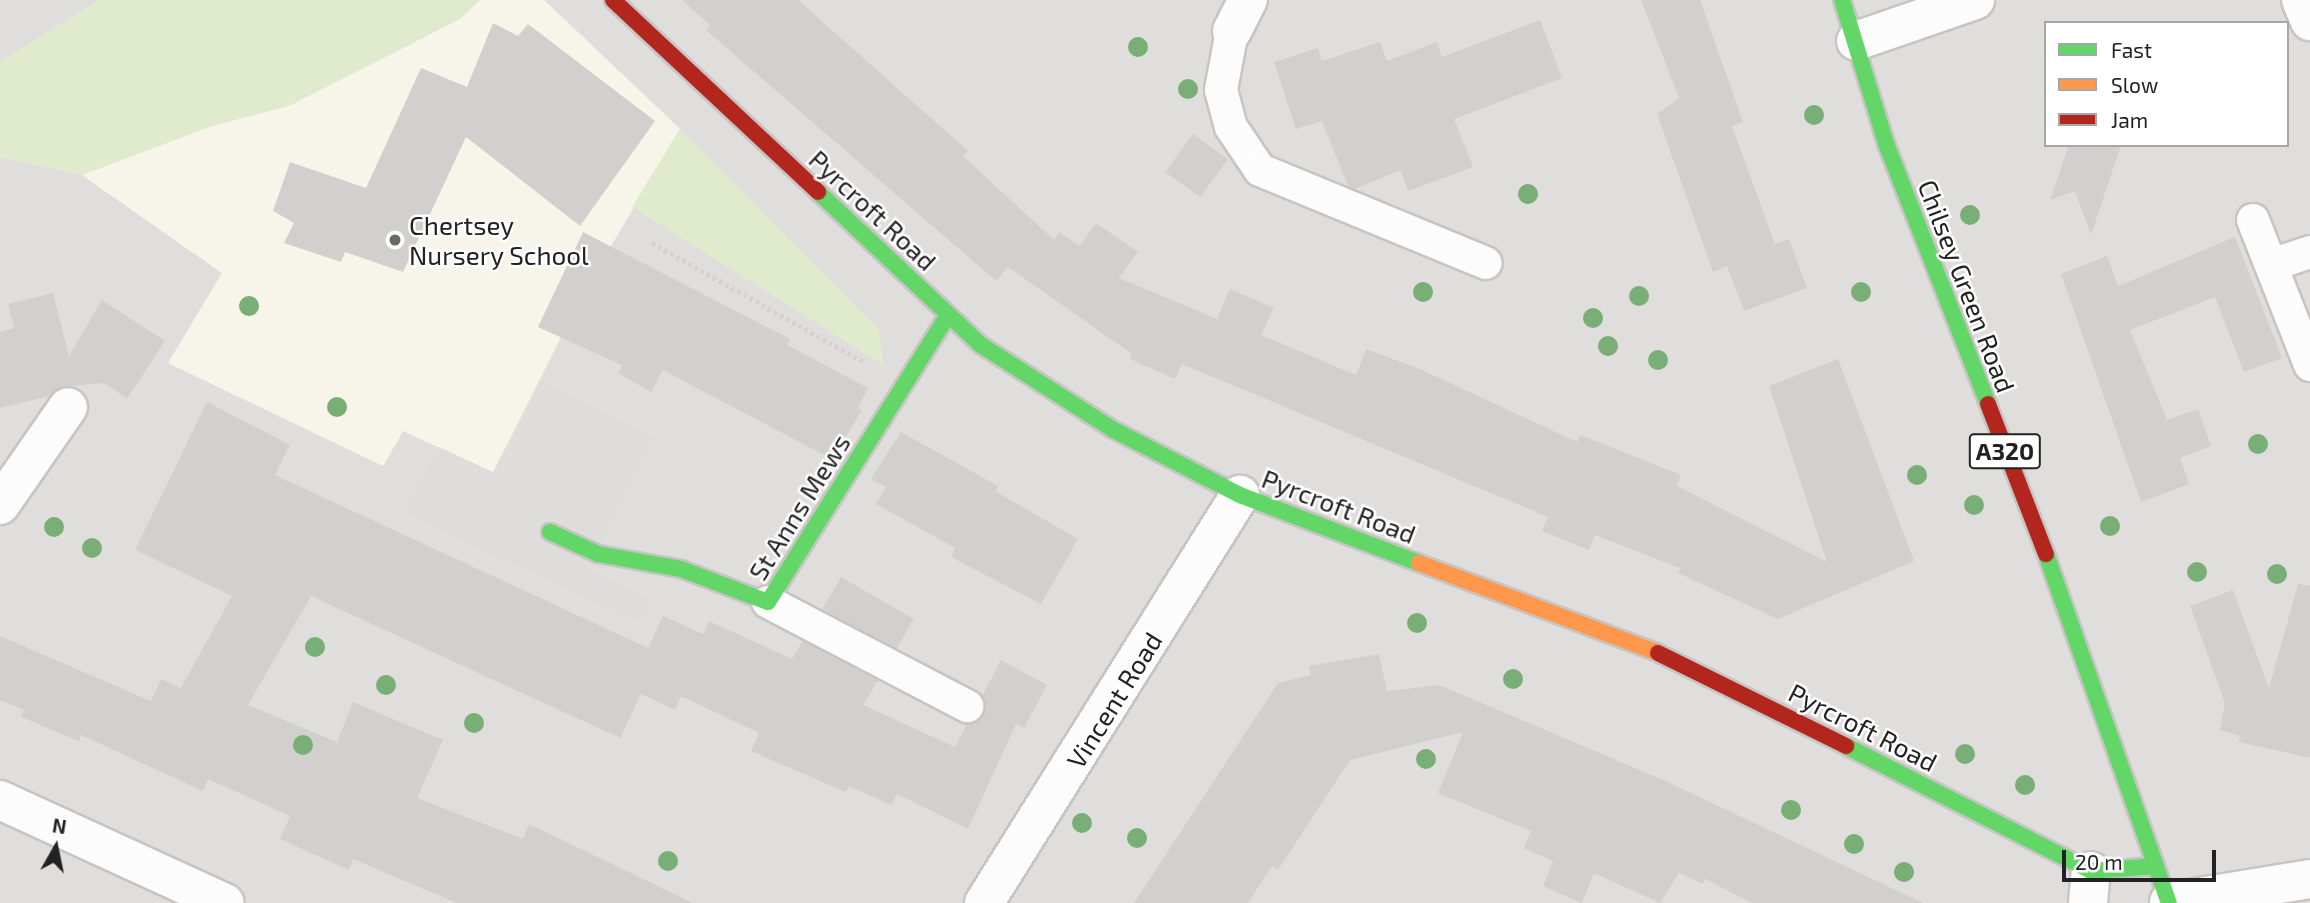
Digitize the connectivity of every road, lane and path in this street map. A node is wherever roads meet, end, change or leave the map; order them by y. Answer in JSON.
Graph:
{"nodes":[{"id":1,"x":612,"y":0,"type":"edge"},
{"id":2,"x":1842,"y":0,"type":"edge"},
{"id":3,"x":1975,"y":0,"type":"edge"},
{"id":4,"x":2301,"y":0,"type":"edge"},
{"id":5,"x":1240,"y":15,"type":"edge"},
{"id":6,"x":2310,"y":21,"type":"edge"},
{"id":7,"x":1856,"y":41,"type":"junction"},
{"id":8,"x":2253,"y":220,"type":"dead end"},
{"id":9,"x":652,"y":243,"type":"dead end"},
{"id":10,"x":2310,"y":252,"type":"edge"},
{"id":11,"x":1486,"y":263,"type":"dead end"},
{"id":12,"x":2271,"y":265,"type":"junction"},
{"id":13,"x":948,"y":315,"type":"junction"},
{"id":14,"x":2310,"y":365,"type":"edge"},
{"id":15,"x":905,"y":384,"type":"junction"},
{"id":16,"x":68,"y":407,"type":"dead end"},
{"id":17,"x":1240,"y":495,"type":"junction"},
{"id":18,"x":0,"y":505,"type":"edge"},
{"id":19,"x":550,"y":532,"type":"dead end"},
{"id":20,"x":768,"y":602,"type":"junction"},
{"id":21,"x":967,"y":706,"type":"dead end"},
{"id":22,"x":0,"y":800,"type":"edge"},
{"id":23,"x":2156,"y":866,"type":"junction"},
{"id":24,"x":2310,"y":879,"type":"edge"},
{"id":25,"x":2089,"y":887,"type":"edge"},
{"id":26,"x":225,"y":903,"type":"edge"},
{"id":27,"x":984,"y":903,"type":"edge"},
{"id":28,"x":2169,"y":903,"type":"edge"}],
"edges":[{"from":1,"to":13,"type":"street","name":"Pyrcroft Road"},
{"from":2,"to":7,"type":"street","name":"Chilsey Green Road","number":"A320"},
{"from":3,"to":7,"type":"street"},
{"from":4,"to":6,"type":"street"},
{"from":5,"to":11,"type":"lane"},
{"from":7,"to":23,"type":"street","name":"Chilsey Green Road","number":"A320"},
{"from":8,"to":12,"type":"lane"},
{"from":9,"to":15,"type":"path"},
{"from":10,"to":12,"type":"lane"},
{"from":12,"to":14,"type":"lane"},
{"from":13,"to":15,"type":"street","name":"St Anns Mews"},
{"from":13,"to":17,"type":"street","name":"Pyrcroft Road"},
{"from":15,"to":20,"type":"street","name":"St Anns Mews"},
{"from":16,"to":18,"type":"street"},
{"from":17,"to":25,"type":"street","name":"Pyrcroft Road"},
{"from":17,"to":27,"type":"street","name":"Vincent Road"},
{"from":19,"to":20,"type":"street","name":"St Anns Mews"},
{"from":20,"to":21,"type":"lane"},
{"from":22,"to":26,"type":"street"},
{"from":23,"to":25,"type":"street","name":"Pyrcroft Road"},
{"from":23,"to":28,"type":"street","name":"Chilsey Green Road","number":"A320"},
{"from":24,"to":28,"type":"street"}]}
